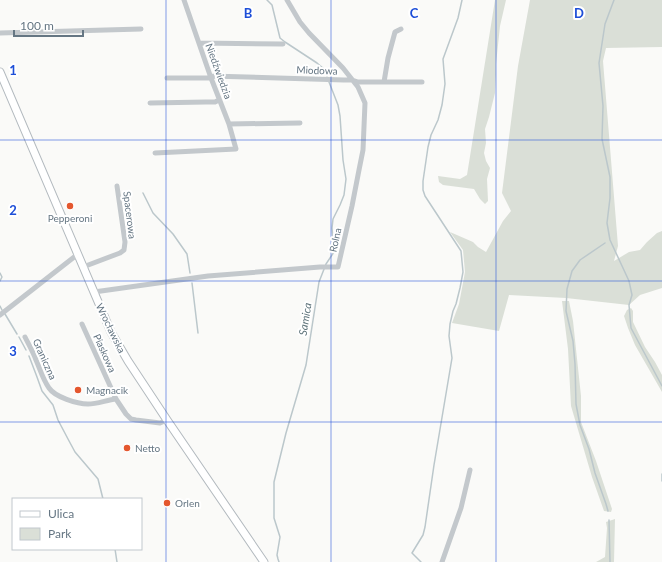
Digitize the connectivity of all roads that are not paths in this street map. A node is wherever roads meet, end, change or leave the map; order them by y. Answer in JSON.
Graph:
{"nodes":[{"id":1,"x":184,"y":0,"type":"edge"},
{"id":2,"x":287,"y":0,"type":"edge"},
{"id":3,"x":401,"y":28,"type":"dead end"},
{"id":4,"x":141,"y":29,"type":"dead end"},
{"id":5,"x":0,"y":33,"type":"edge"},
{"id":6,"x":199,"y":43,"type":"junction"},
{"id":7,"x":283,"y":44,"type":"dead end"},
{"id":8,"x":1,"y":75,"type":"edge"},
{"id":9,"x":210,"y":77,"type":"junction"},
{"id":10,"x":167,"y":78,"type":"dead end"},
{"id":11,"x":352,"y":80,"type":"junction"},
{"id":12,"x":384,"y":82,"type":"junction"},
{"id":13,"x":422,"y":82,"type":"dead end"},
{"id":14,"x":219,"y":100,"type":"junction"},
{"id":15,"x":150,"y":103,"type":"dead end"},
{"id":16,"x":300,"y":123,"type":"dead end"},
{"id":17,"x":229,"y":124,"type":"junction"},
{"id":18,"x":155,"y":153,"type":"dead end"},
{"id":19,"x":117,"y":186,"type":"dead end"},
{"id":20,"x":78,"y":254,"type":"junction"},
{"id":21,"x":83,"y":267,"type":"junction"},
{"id":22,"x":94,"y":292,"type":"junction"},
{"id":23,"x":0,"y":315,"type":"edge"},
{"id":24,"x":82,"y":324,"type":"dead end"},
{"id":25,"x":26,"y":338,"type":"dead end"},
{"id":26,"x":116,"y":399,"type":"junction"},
{"id":27,"x":167,"y":420,"type":"junction"},
{"id":28,"x":470,"y":470,"type":"dead end"},
{"id":29,"x":264,"y":562,"type":"edge"},
{"id":30,"x":442,"y":562,"type":"edge"}],
"edges":[{"from":1,"to":6,"type":"street","name":"Niedźwiedzia"},
{"from":2,"to":11,"type":"street","name":"Rolna"},
{"from":3,"to":12,"type":"street"},
{"from":4,"to":5,"type":"street"},
{"from":6,"to":7,"type":"street"},
{"from":6,"to":9,"type":"street","name":"Niedźwiedzia"},
{"from":8,"to":20,"type":"main road","name":"Wrocławska"},
{"from":9,"to":10,"type":"street","name":"Miodowa"},
{"from":9,"to":11,"type":"street","name":"Miodowa"},
{"from":9,"to":14,"type":"street","name":"Niedźwiedzia"},
{"from":11,"to":12,"type":"street","name":"Miodowa"},
{"from":11,"to":22,"type":"street","name":"Rolna"},
{"from":12,"to":13,"type":"street","name":"Miodowa"},
{"from":14,"to":15,"type":"street"},
{"from":14,"to":17,"type":"street","name":"Niedźwiedzia"},
{"from":16,"to":17,"type":"street"},
{"from":17,"to":18,"type":"street","name":"Niedźwiedzia"},
{"from":19,"to":21,"type":"street","name":"Spacerowa"},
{"from":20,"to":21,"type":"main road","name":"Wrocławska"},
{"from":20,"to":23,"type":"street"},
{"from":21,"to":22,"type":"main road","name":"Wrocławska"},
{"from":22,"to":27,"type":"main road","name":"Wrocławska"},
{"from":24,"to":26,"type":"street","name":"Piaskowa"},
{"from":25,"to":26,"type":"street","name":"Graniczna"},
{"from":26,"to":27,"type":"street","name":"Piaskowa"},
{"from":27,"to":29,"type":"main road","name":"Wrocławska"},
{"from":28,"to":30,"type":"street"}]}
